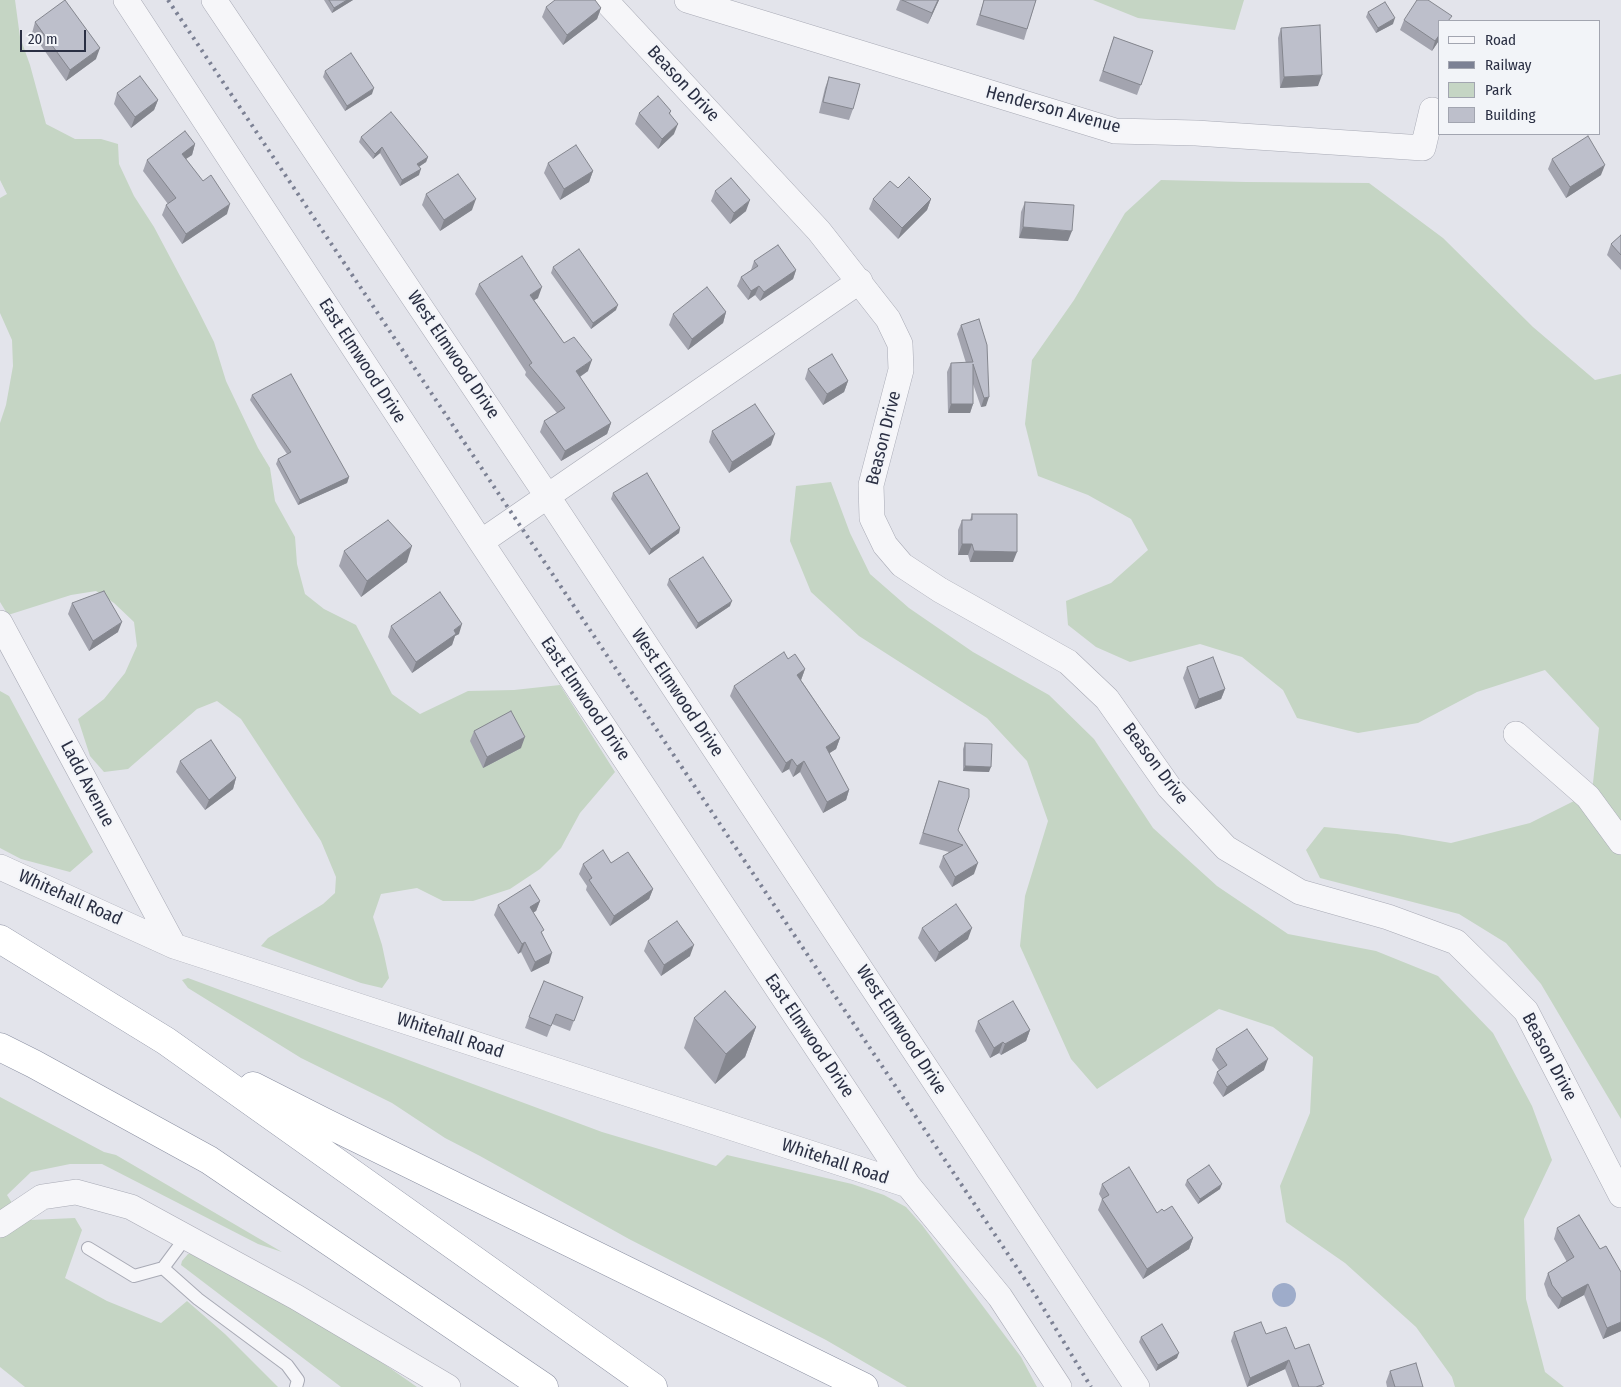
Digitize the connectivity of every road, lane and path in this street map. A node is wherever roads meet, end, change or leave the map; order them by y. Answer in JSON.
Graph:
{"nodes":[{"id":1,"x":126,"y":0,"type":"edge"},
{"id":2,"x":214,"y":0,"type":"edge"},
{"id":3,"x":606,"y":0,"type":"edge"},
{"id":4,"x":687,"y":0,"type":"edge"},
{"id":5,"x":1432,"y":110,"type":"dead end"},
{"id":6,"x":860,"y":281,"type":"junction"},
{"id":7,"x":548,"y":497,"type":"junction"},
{"id":8,"x":481,"y":542,"type":"junction"},
{"id":9,"x":0,"y":623,"type":"edge"},
{"id":10,"x":1516,"y":734,"type":"dead end"},
{"id":11,"x":1621,"y":842,"type":"edge"},
{"id":12,"x":0,"y":867,"type":"edge"},
{"id":13,"x":0,"y":939,"type":"edge"},
{"id":14,"x":174,"y":946,"type":"junction"},
{"id":15,"x":166,"y":1040,"type":"junction"},
{"id":16,"x":0,"y":1048,"type":"edge"},
{"id":17,"x":908,"y":1185,"type":"junction"},
{"id":18,"x":1621,"y":1195,"type":"edge"},
{"id":19,"x":0,"y":1225,"type":"edge"},
{"id":20,"x":186,"y":1237,"type":"junction"},
{"id":21,"x":88,"y":1248,"type":"dead end"},
{"id":22,"x":163,"y":1268,"type":"junction"},
{"id":23,"x":296,"y":1387,"type":"edge"},
{"id":24,"x":448,"y":1387,"type":"edge"},
{"id":25,"x":544,"y":1387,"type":"edge"},
{"id":26,"x":652,"y":1387,"type":"edge"},
{"id":27,"x":864,"y":1387,"type":"edge"},
{"id":28,"x":1060,"y":1387,"type":"edge"},
{"id":29,"x":1137,"y":1387,"type":"edge"}],
"edges":[{"from":1,"to":8,"type":"street","name":"East Elmwood Drive"},
{"from":2,"to":7,"type":"street","name":"West Elmwood Drive"},
{"from":3,"to":6,"type":"street","name":"Beason Drive"},
{"from":4,"to":5,"type":"street","name":"Henderson Avenue"},
{"from":6,"to":7,"type":"street"},
{"from":6,"to":18,"type":"street","name":"Beason Drive"},
{"from":7,"to":8,"type":"street"},
{"from":7,"to":29,"type":"street","name":"West Elmwood Drive"},
{"from":8,"to":17,"type":"street","name":"East Elmwood Drive"},
{"from":9,"to":14,"type":"street","name":"Ladd Avenue"},
{"from":10,"to":11,"type":"street"},
{"from":12,"to":14,"type":"street","name":"Whitehall Road"},
{"from":13,"to":15,"type":"highway"},
{"from":14,"to":17,"type":"street","name":"Whitehall Road"},
{"from":15,"to":26,"type":"highway"},
{"from":15,"to":27,"type":"highway"},
{"from":16,"to":25,"type":"highway"},
{"from":17,"to":28,"type":"street","name":"East Elmwood Drive"},
{"from":19,"to":20,"type":"street"},
{"from":20,"to":22,"type":"lane"},
{"from":20,"to":24,"type":"street"},
{"from":21,"to":22,"type":"lane"},
{"from":22,"to":23,"type":"lane"}]}
